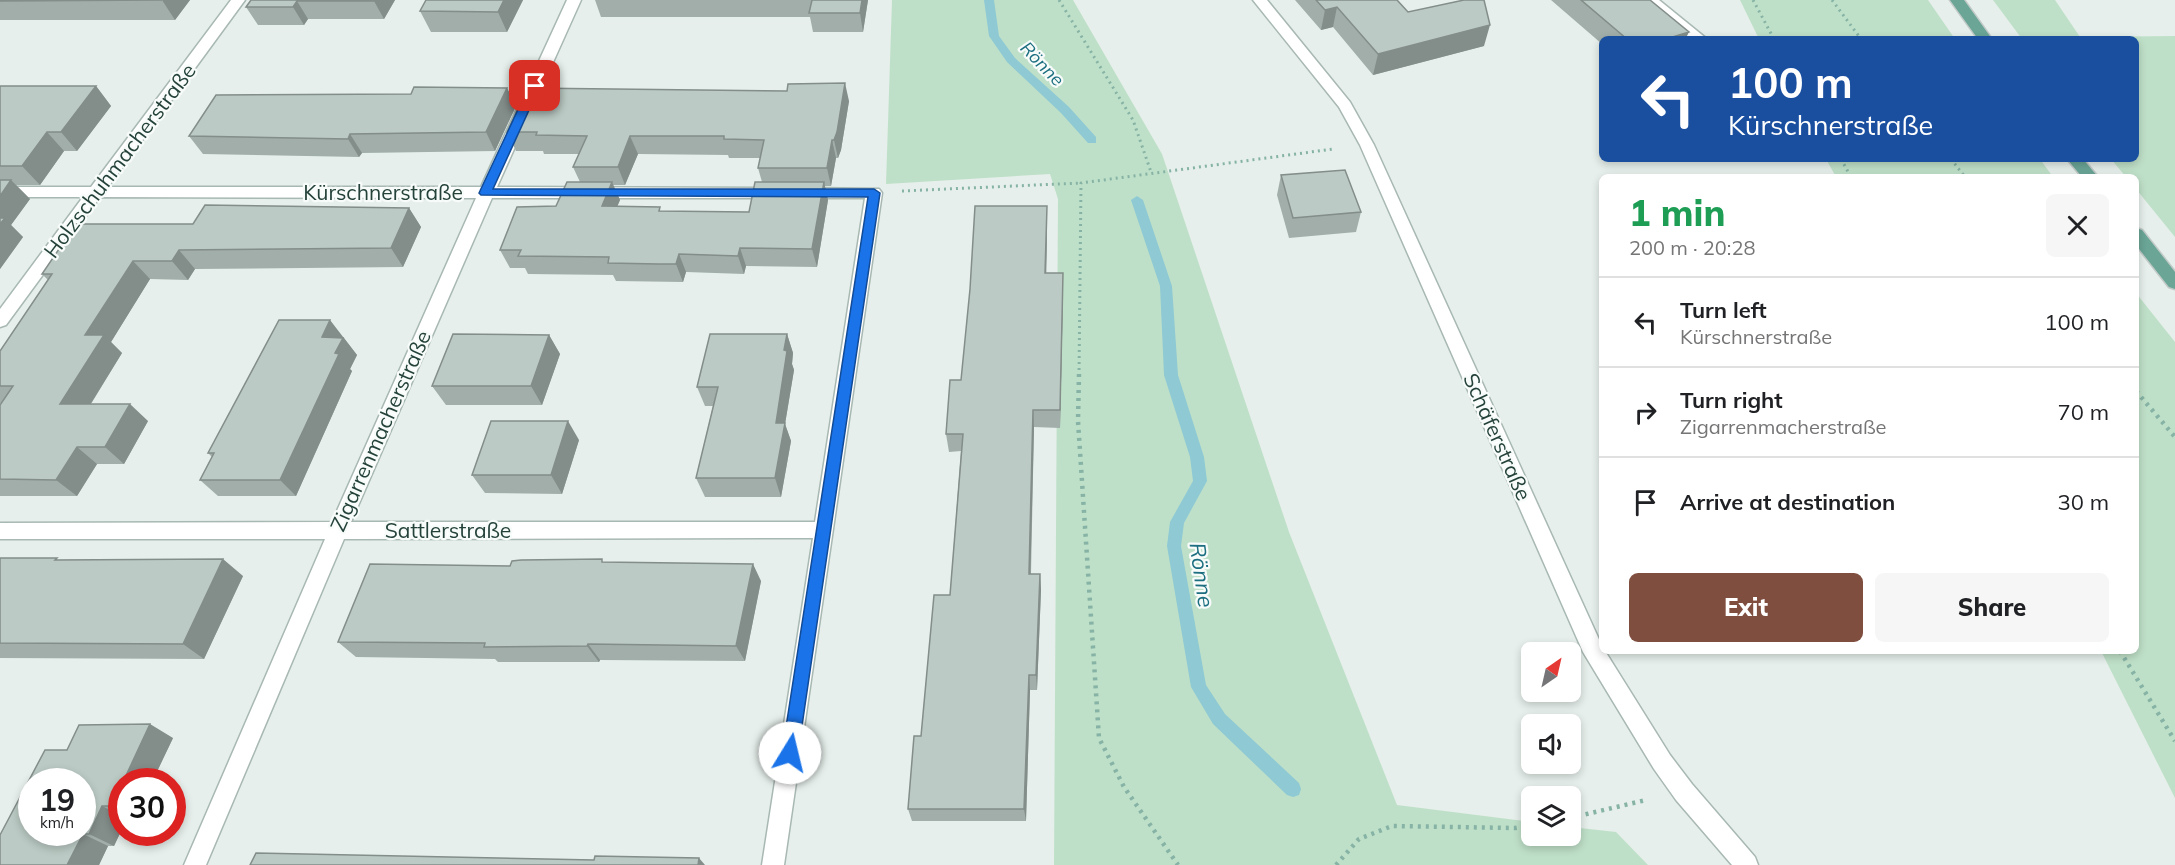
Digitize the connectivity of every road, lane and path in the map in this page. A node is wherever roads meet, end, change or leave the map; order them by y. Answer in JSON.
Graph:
{"nodes":[{"id":1,"x":238,"y":0,"type":"edge"},
{"id":2,"x":574,"y":0,"type":"edge"},
{"id":3,"x":1059,"y":0,"type":"edge"},
{"id":4,"x":1260,"y":0,"type":"edge"},
{"id":5,"x":1651,"y":0,"type":"edge"},
{"id":6,"x":1753,"y":0,"type":"edge"},
{"id":7,"x":1832,"y":0,"type":"edge"},
{"id":8,"x":1957,"y":0,"type":"edge"},
{"id":9,"x":1696,"y":36,"type":"edge"},
{"id":10,"x":1772,"y":36,"type":"edge"},
{"id":11,"x":1859,"y":36,"type":"edge"},
{"id":12,"x":1983,"y":36,"type":"edge"},
{"id":13,"x":1367,"y":145,"type":"junction"},
{"id":14,"x":1953,"y":162,"type":"edge"},
{"id":15,"x":2078,"y":162,"type":"edge"},
{"id":16,"x":1151,"y":172,"type":"junction"},
{"id":17,"x":1963,"y":174,"type":"edge"},
{"id":18,"x":2088,"y":174,"type":"edge"},
{"id":19,"x":1081,"y":183,"type":"junction"},
{"id":20,"x":0,"y":192,"type":"edge"},
{"id":21,"x":97,"y":192,"type":"junction"},
{"id":22,"x":485,"y":193,"type":"junction"},
{"id":23,"x":874,"y":193,"type":"junction"},
{"id":24,"x":2139,"y":238,"type":"edge"},
{"id":25,"x":2175,"y":283,"type":"edge"},
{"id":26,"x":0,"y":321,"type":"edge"},
{"id":27,"x":2139,"y":395,"type":"edge"},
{"id":28,"x":2175,"y":437,"type":"edge"},
{"id":29,"x":824,"y":530,"type":"junction"},
{"id":30,"x":0,"y":531,"type":"edge"},
{"id":31,"x":337,"y":531,"type":"junction"},
{"id":32,"x":2123,"y":654,"type":"edge"},
{"id":33,"x":2175,"y":741,"type":"edge"},
{"id":34,"x":1684,"y":792,"type":"junction"},
{"id":35,"x":1581,"y":815,"type":"edge"},
{"id":36,"x":1521,"y":827,"type":"edge"},
{"id":37,"x":195,"y":865,"type":"edge"},
{"id":38,"x":773,"y":865,"type":"edge"},
{"id":39,"x":1178,"y":865,"type":"edge"},
{"id":40,"x":1336,"y":865,"type":"edge"},
{"id":41,"x":1747,"y":865,"type":"edge"}],
"edges":[{"from":1,"to":21,"type":"street","name":"Holzschuhmacherstraße"},
{"from":2,"to":22,"type":"street","name":"Zigarrenmacherstraße"},
{"from":3,"to":16,"type":"path"},
{"from":4,"to":13,"type":"street","name":"Schäferstraße"},
{"from":5,"to":9,"type":"street"},
{"from":6,"to":10,"type":"path"},
{"from":7,"to":11,"type":"path"},
{"from":8,"to":12,"type":"main road"},
{"from":13,"to":16,"type":"path"},
{"from":13,"to":34,"type":"street","name":"Schäferstraße"},
{"from":14,"to":17,"type":"path"},
{"from":15,"to":18,"type":"main road"},
{"from":16,"to":19,"type":"path"},
{"from":19,"to":23,"type":"path"},
{"from":19,"to":39,"type":"path"},
{"from":20,"to":21,"type":"street","name":"Kürschnerstraße"},
{"from":21,"to":22,"type":"street","name":"Kürschnerstraße"},
{"from":21,"to":26,"type":"street","name":"Holzschuhmacherstraße"},
{"from":22,"to":23,"type":"street","name":"Kürschnerstraße"},
{"from":22,"to":31,"type":"street","name":"Zigarrenmacherstraße"},
{"from":23,"to":29,"type":"street"},
{"from":24,"to":25,"type":"main road"},
{"from":27,"to":28,"type":"path"},
{"from":29,"to":31,"type":"street","name":"Sattlerstraße"},
{"from":29,"to":38,"type":"street"},
{"from":30,"to":31,"type":"street","name":"Sattlerstraße"},
{"from":31,"to":37,"type":"street","name":"Zigarrenmacherstraße"},
{"from":32,"to":33,"type":"path"},
{"from":34,"to":35,"type":"path"},
{"from":34,"to":41,"type":"street","name":"Schäferstraße"},
{"from":36,"to":40,"type":"path"}]}
